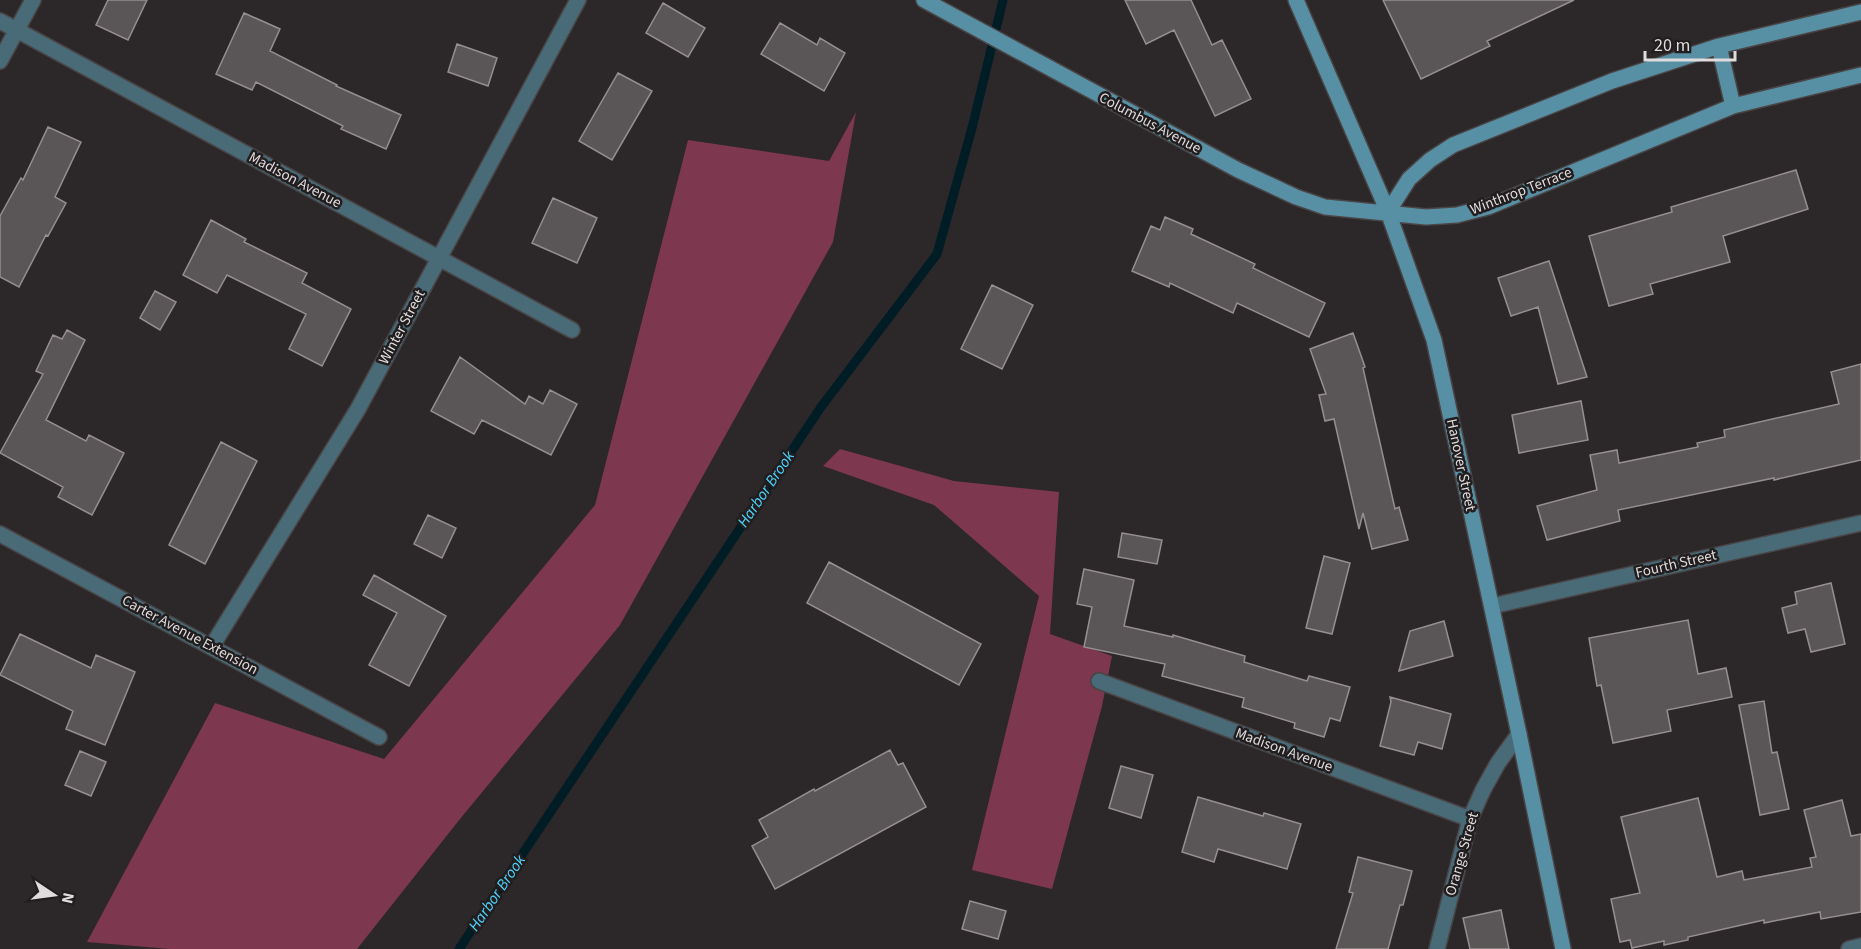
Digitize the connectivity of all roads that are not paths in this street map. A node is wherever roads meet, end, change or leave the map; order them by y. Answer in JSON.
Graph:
{"nodes":[{"id":1,"x":33,"y":0,"type":"edge"},
{"id":2,"x":578,"y":0,"type":"edge"},
{"id":3,"x":924,"y":0,"type":"edge"},
{"id":4,"x":1296,"y":0,"type":"edge"},
{"id":5,"x":1861,"y":12,"type":"edge"},
{"id":6,"x":0,"y":21,"type":"edge"},
{"id":7,"x":17,"y":30,"type":"junction"},
{"id":8,"x":1719,"y":46,"type":"junction"},
{"id":9,"x":0,"y":62,"type":"edge"},
{"id":10,"x":1861,"y":75,"type":"edge"},
{"id":11,"x":1733,"y":105,"type":"junction"},
{"id":12,"x":1388,"y":212,"type":"junction"},
{"id":13,"x":440,"y":258,"type":"junction"},
{"id":14,"x":572,"y":330,"type":"dead end"},
{"id":15,"x":1861,"y":522,"type":"edge"},
{"id":16,"x":0,"y":534,"type":"edge"},
{"id":17,"x":1492,"y":606,"type":"junction"},
{"id":18,"x":212,"y":646,"type":"junction"},
{"id":19,"x":1099,"y":681,"type":"dead end"},
{"id":20,"x":1519,"y":734,"type":"junction"},
{"id":21,"x":379,"y":737,"type":"dead end"},
{"id":22,"x":1470,"y":819,"type":"junction"},
{"id":23,"x":1861,"y":946,"type":"edge"},
{"id":24,"x":1437,"y":949,"type":"edge"},
{"id":25,"x":1563,"y":949,"type":"edge"},
{"id":26,"x":1849,"y":949,"type":"edge"}],
"edges":[{"from":1,"to":7,"type":"street"},
{"from":2,"to":13,"type":"street","name":"Winter Street"},
{"from":3,"to":12,"type":"street","name":"Columbus Avenue"},
{"from":4,"to":12,"type":"street","name":"Hanover Street"},
{"from":5,"to":8,"type":"street"},
{"from":6,"to":7,"type":"street","name":"Madison Avenue"},
{"from":7,"to":9,"type":"street"},
{"from":7,"to":13,"type":"street","name":"Madison Avenue"},
{"from":8,"to":11,"type":"street"},
{"from":8,"to":12,"type":"street"},
{"from":10,"to":11,"type":"street","name":"Winthrop Terrace"},
{"from":11,"to":12,"type":"street","name":"Winthrop Terrace"},
{"from":12,"to":17,"type":"street","name":"Hanover Street"},
{"from":13,"to":14,"type":"street","name":"Madison Avenue"},
{"from":13,"to":18,"type":"street","name":"Winter Street"},
{"from":15,"to":17,"type":"street","name":"Fourth Street"},
{"from":16,"to":18,"type":"street","name":"Carter Avenue Extension"},
{"from":17,"to":20,"type":"street","name":"Hanover Street"},
{"from":18,"to":21,"type":"street","name":"Carter Avenue Extension"},
{"from":19,"to":22,"type":"street","name":"Madison Avenue"},
{"from":20,"to":22,"type":"street","name":"Orange Street"},
{"from":20,"to":25,"type":"street","name":"Hanover Street"},
{"from":22,"to":24,"type":"street","name":"Orange Street"},
{"from":23,"to":26,"type":"street"}]}
